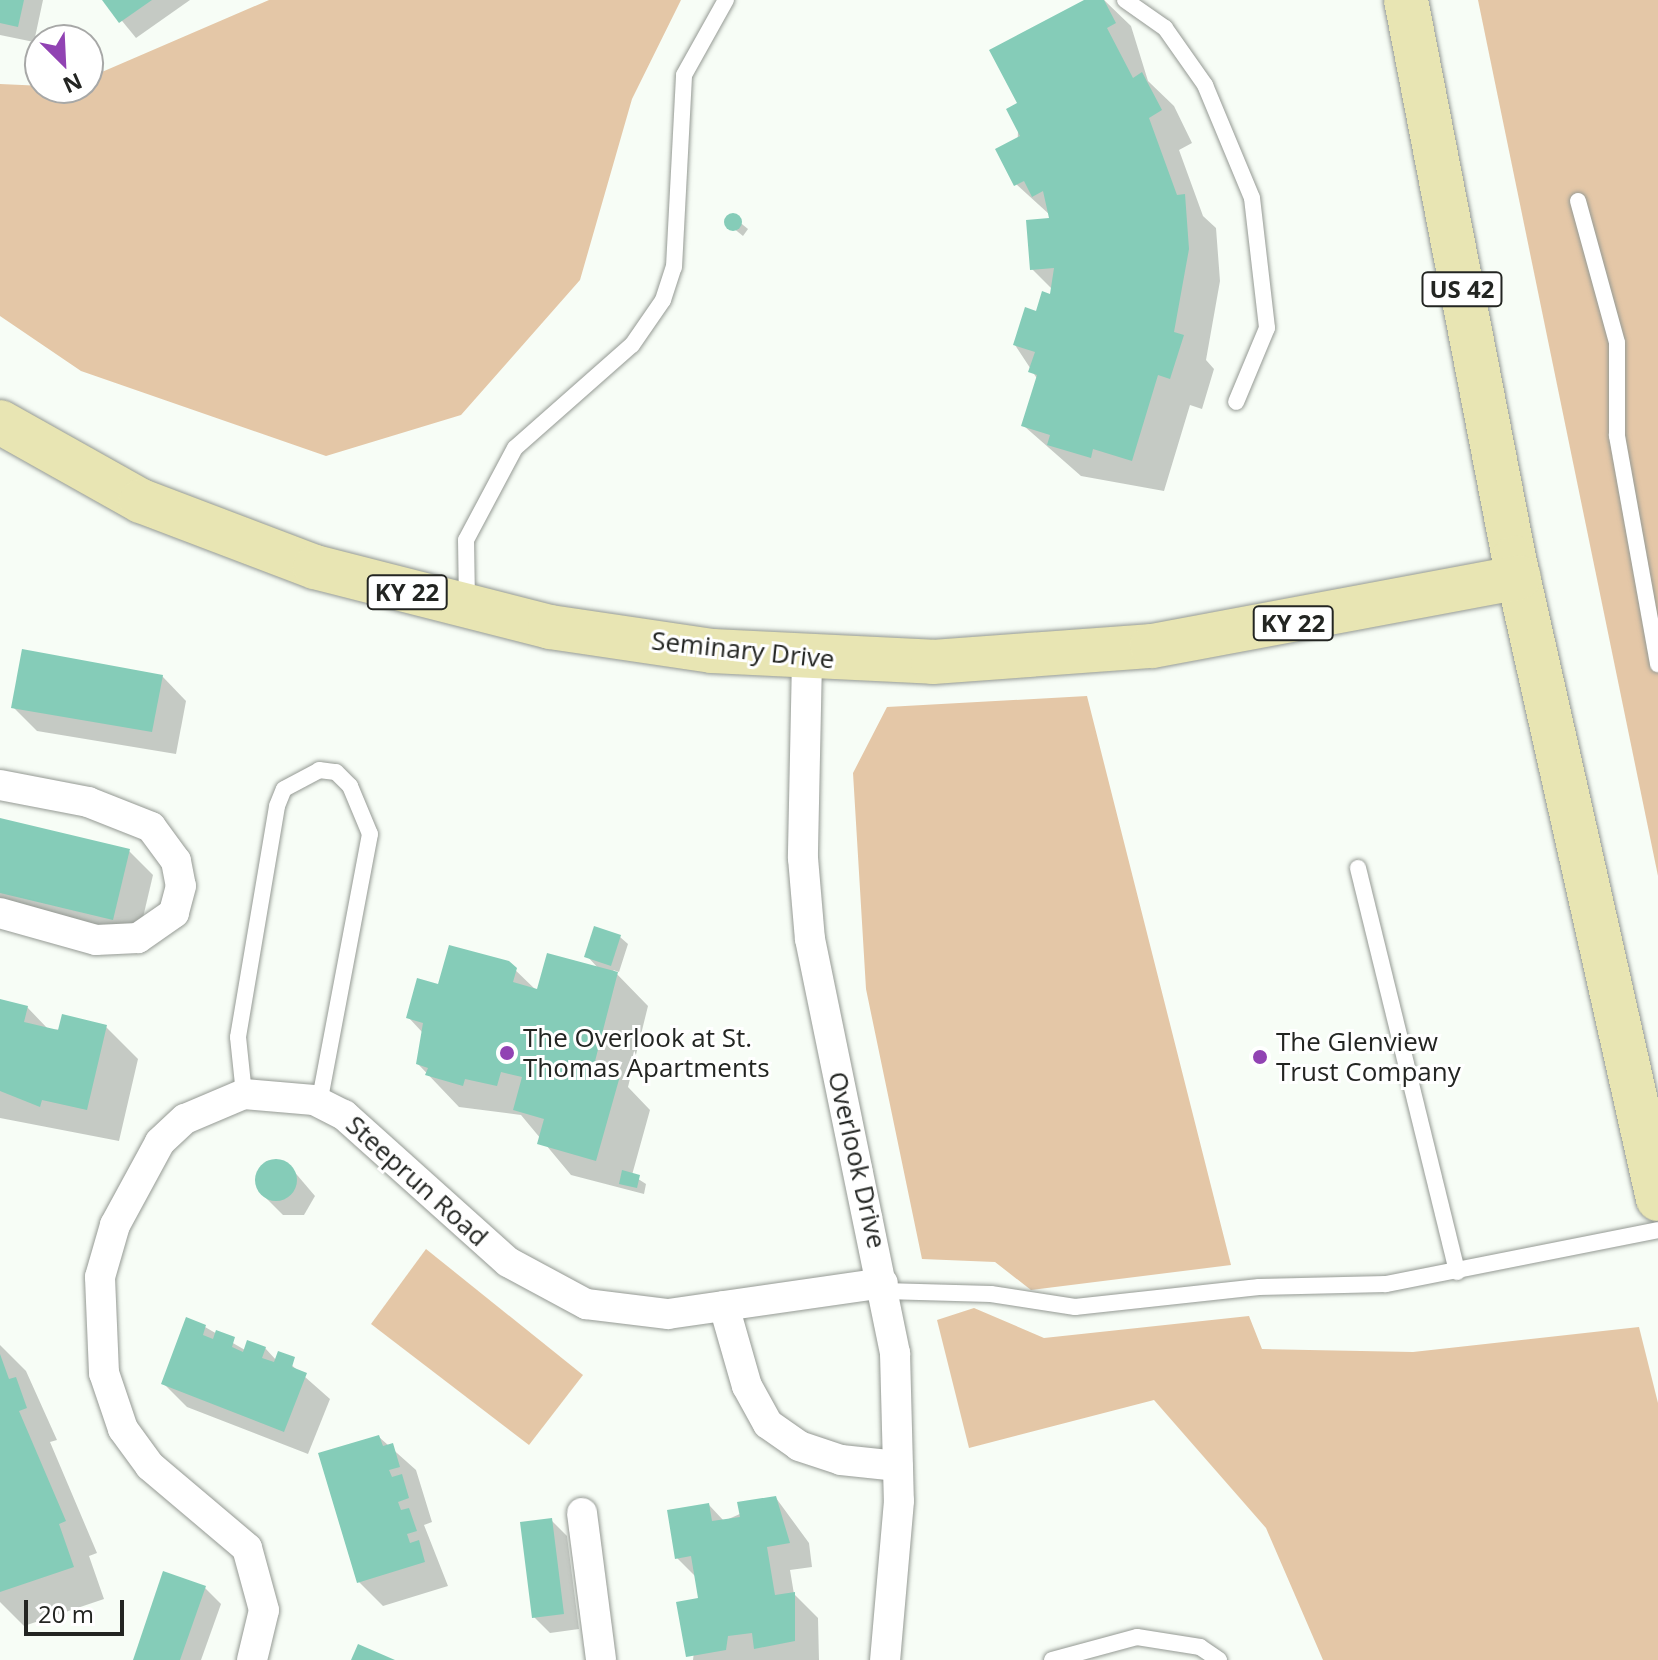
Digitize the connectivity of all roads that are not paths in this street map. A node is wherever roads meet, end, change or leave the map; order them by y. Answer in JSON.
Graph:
{"nodes":[{"id":1,"x":726,"y":0,"type":"edge"},
{"id":2,"x":1125,"y":0,"type":"edge"},
{"id":3,"x":1406,"y":0,"type":"edge"},
{"id":4,"x":1578,"y":201,"type":"dead end"},
{"id":5,"x":1236,"y":402,"type":"dead end"},
{"id":6,"x":0,"y":422,"type":"edge"},
{"id":7,"x":1519,"y":577,"type":"junction"},
{"id":8,"x":467,"y":608,"type":"junction"},
{"id":9,"x":807,"y":660,"type":"junction"},
{"id":10,"x":1658,"y":664,"type":"edge"},
{"id":11,"x":0,"y":785,"type":"edge"},
{"id":12,"x":1358,"y":868,"type":"dead end"},
{"id":13,"x":0,"y":913,"type":"edge"},
{"id":14,"x":244,"y":1094,"type":"junction"},
{"id":15,"x":319,"y":1103,"type":"junction"},
{"id":16,"x":1658,"y":1199,"type":"edge"},
{"id":17,"x":1658,"y":1230,"type":"edge"},
{"id":18,"x":1457,"y":1272,"type":"junction"},
{"id":19,"x":884,"y":1287,"type":"junction"},
{"id":20,"x":724,"y":1306,"type":"junction"},
{"id":21,"x":898,"y":1466,"type":"junction"},
{"id":22,"x":582,"y":1513,"type":"dead end"},
{"id":23,"x":252,"y":1660,"type":"edge"},
{"id":24,"x":601,"y":1660,"type":"edge"},
{"id":25,"x":885,"y":1660,"type":"edge"},
{"id":26,"x":1052,"y":1660,"type":"edge"},
{"id":27,"x":1219,"y":1660,"type":"edge"}],
"edges":[{"from":1,"to":8,"type":"lane"},
{"from":2,"to":5,"type":"lane"},
{"from":3,"to":7,"type":"main road","number":"US 42"},
{"from":4,"to":10,"type":"lane"},
{"from":6,"to":8,"type":"main road","name":"Seminary Drive","number":"KY 22"},
{"from":7,"to":9,"type":"main road","name":"Seminary Drive","number":"KY 22"},
{"from":7,"to":16,"type":"main road","number":"US 42"},
{"from":8,"to":9,"type":"main road","name":"Seminary Drive","number":"KY 22"},
{"from":9,"to":19,"type":"street","name":"Overlook Drive"},
{"from":11,"to":13,"type":"street"},
{"from":12,"to":18,"type":"lane"},
{"from":14,"to":15,"type":"street","name":"Steeprun Road"},
{"from":14,"to":15,"type":"lane"},
{"from":14,"to":23,"type":"street","name":"Steeprun Road"},
{"from":15,"to":20,"type":"street","name":"Steeprun Road"},
{"from":17,"to":18,"type":"lane"},
{"from":18,"to":19,"type":"lane"},
{"from":19,"to":20,"type":"street","name":"Steeprun Road"},
{"from":19,"to":21,"type":"street","name":"Overlook Drive"},
{"from":20,"to":21,"type":"street"},
{"from":21,"to":25,"type":"street","name":"Overlook Drive"},
{"from":22,"to":24,"type":"street"},
{"from":26,"to":27,"type":"lane"}]}
